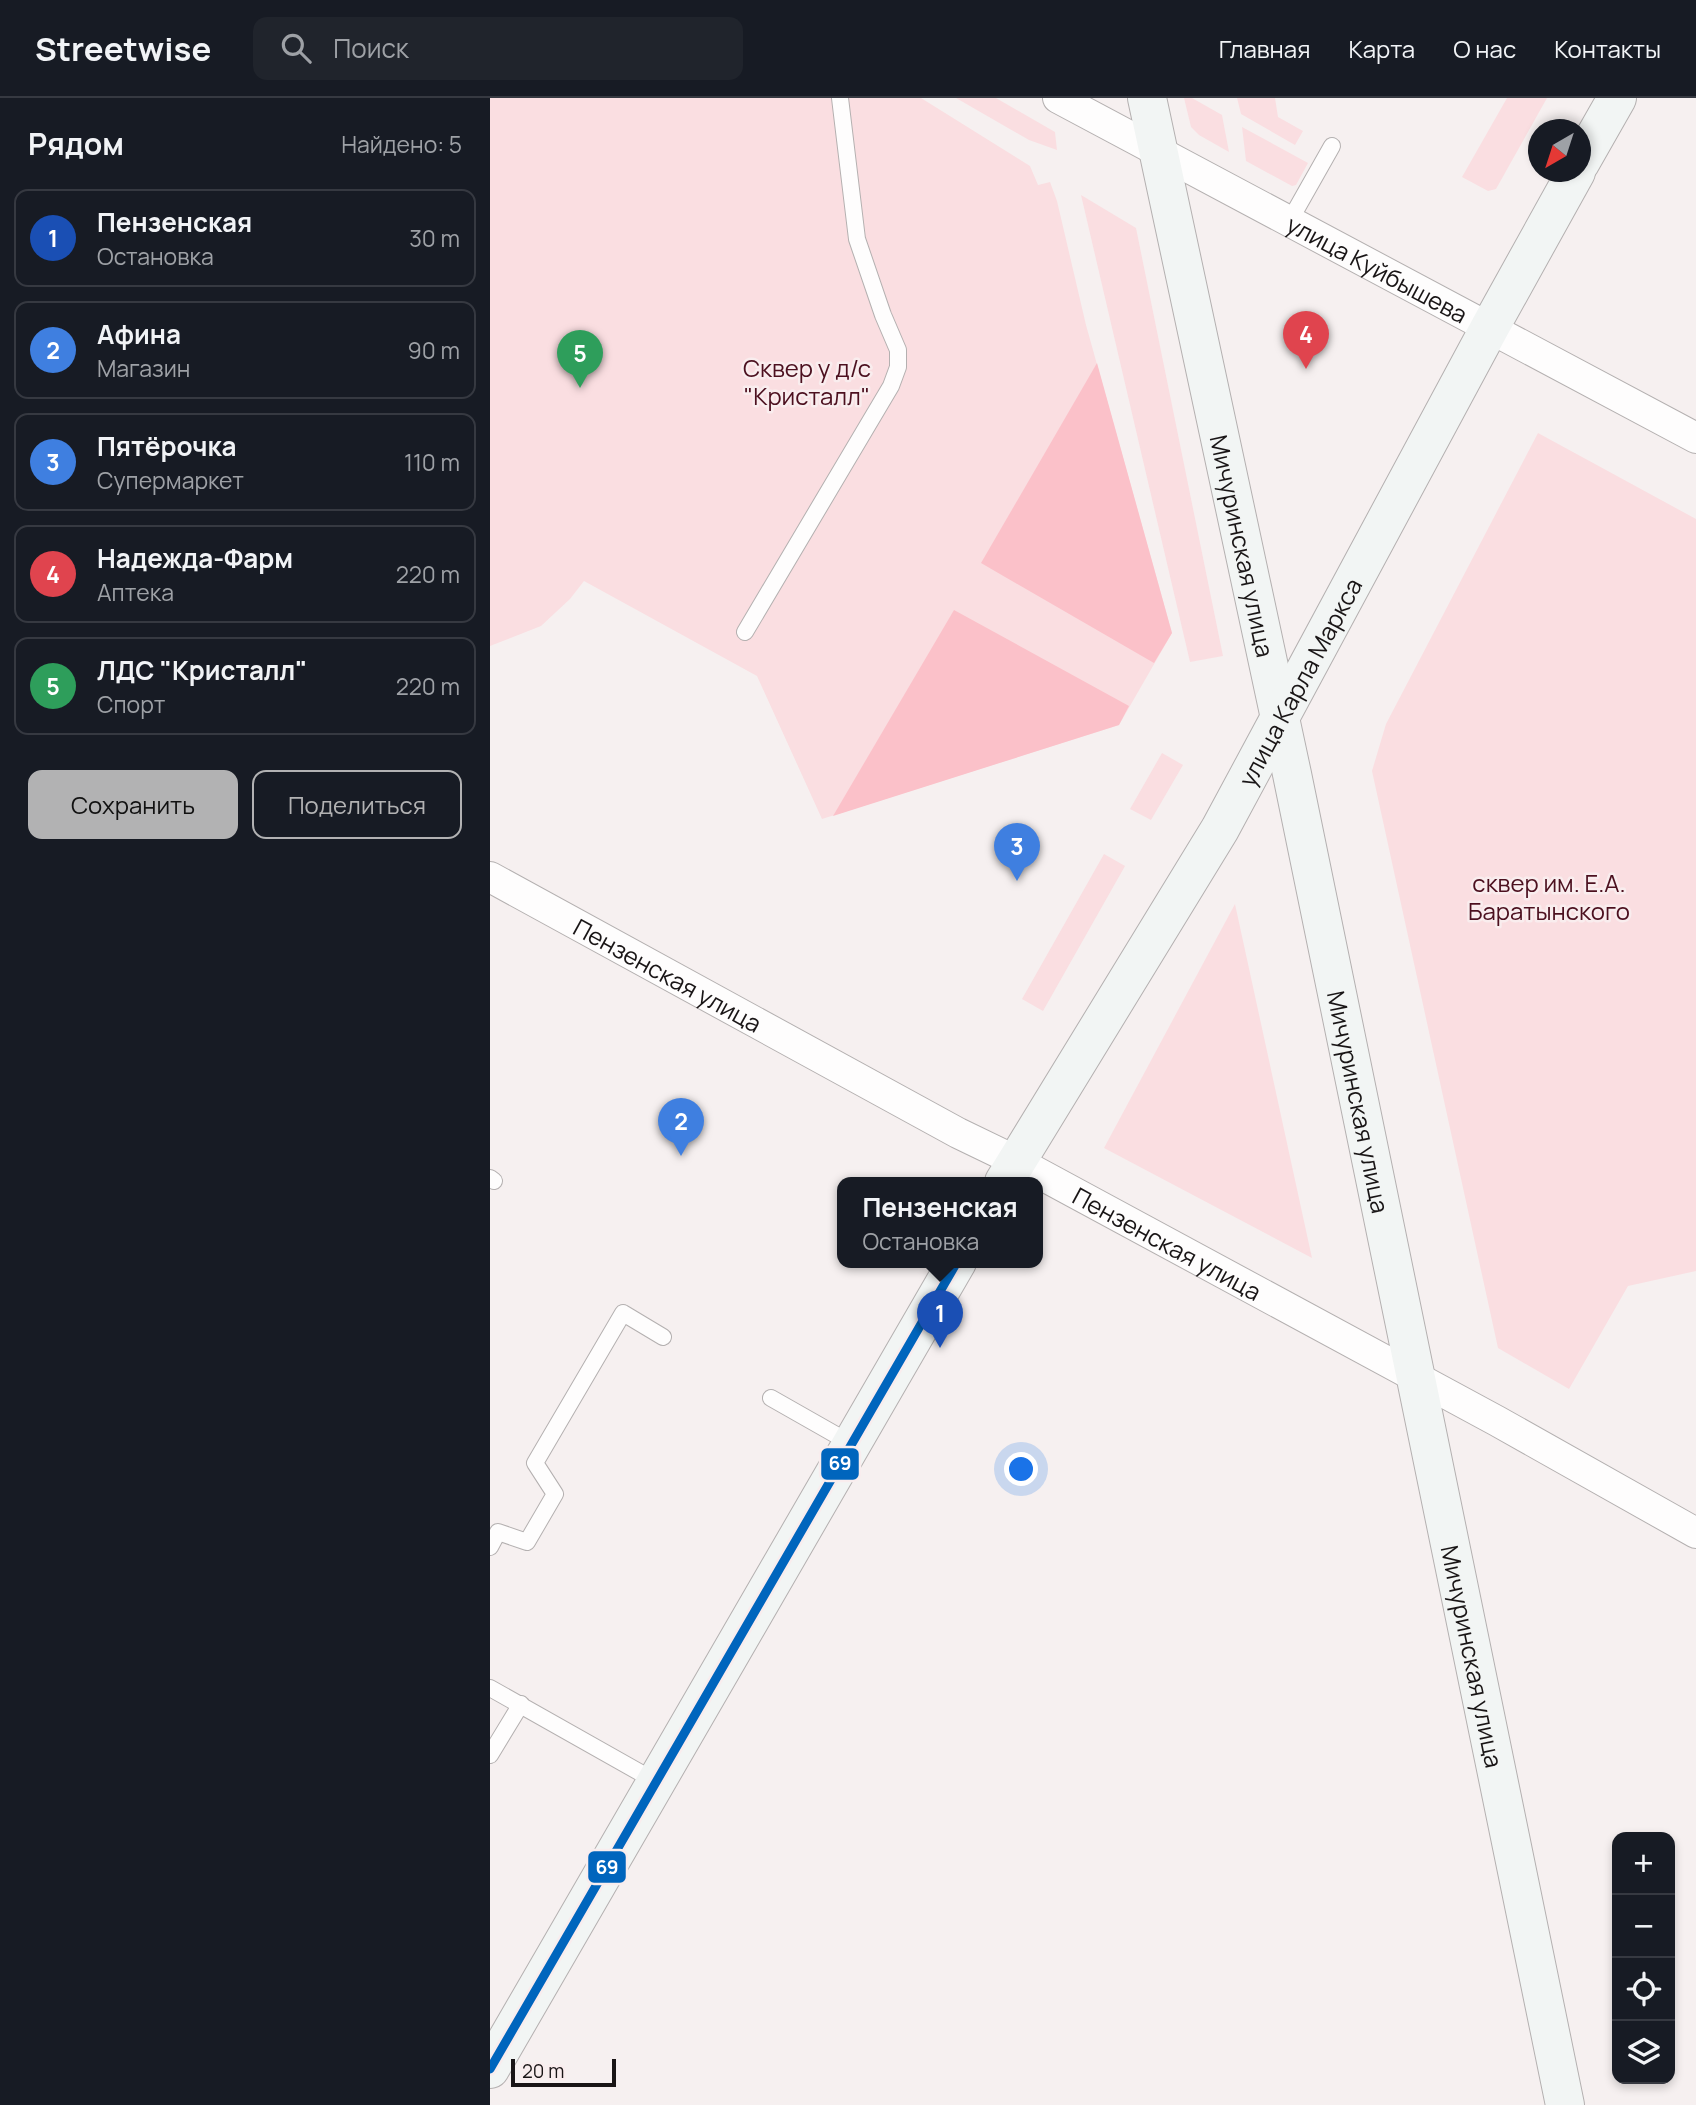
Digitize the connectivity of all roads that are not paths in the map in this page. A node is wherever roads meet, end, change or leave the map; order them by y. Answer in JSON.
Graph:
{"nodes":[{"id":1,"x":840,"y":98,"type":"edge"},
{"id":2,"x":1059,"y":98,"type":"edge"},
{"id":3,"x":1147,"y":98,"type":"edge"},
{"id":4,"x":1616,"y":98,"type":"edge"},
{"id":5,"x":1591,"y":143,"type":"edge"},
{"id":6,"x":1332,"y":146,"type":"dead end"},
{"id":7,"x":1159,"y":153,"type":"junction"},
{"id":8,"x":1570,"y":182,"type":"edge"},
{"id":9,"x":1289,"y":222,"type":"junction"},
{"id":10,"x":1490,"y":327,"type":"junction"},
{"id":11,"x":1696,"y":438,"type":"edge"},
{"id":12,"x":745,"y":632,"type":"dead end"},
{"id":13,"x":1279,"y":716,"type":"junction"},
{"id":14,"x":490,"y":877,"type":"edge"},
{"id":15,"x":1010,"y":1171,"type":"edge"},
{"id":16,"x":1043,"y":1188,"type":"edge"},
{"id":17,"x":954,"y":1268,"type":"edge"},
{"id":18,"x":663,"y":1337,"type":"dead end"},
{"id":19,"x":1415,"y":1377,"type":"junction"},
{"id":20,"x":771,"y":1398,"type":"dead end"},
{"id":21,"x":852,"y":1444,"type":"junction"},
{"id":22,"x":1696,"y":1533,"type":"edge"},
{"id":23,"x":493,"y":1536,"type":"edge"},
{"id":24,"x":490,"y":1688,"type":"edge"},
{"id":25,"x":521,"y":1704,"type":"junction"},
{"id":26,"x":490,"y":1755,"type":"edge"},
{"id":27,"x":655,"y":1781,"type":"junction"},
{"id":28,"x":490,"y":2069,"type":"edge"},
{"id":29,"x":1565,"y":2105,"type":"edge"}],
"edges":[{"from":1,"to":12,"type":"lane"},
{"from":2,"to":7,"type":"street","name":"улица Куйбышева"},
{"from":3,"to":7,"type":"main road","name":"Мичуринская улица"},
{"from":4,"to":5,"type":"main road"},
{"from":6,"to":9,"type":"lane"},
{"from":7,"to":9,"type":"street","name":"улица Куйбышева"},
{"from":7,"to":13,"type":"main road","name":"Мичуринская улица"},
{"from":8,"to":10,"type":"main road","name":"улица Карла Маркса"},
{"from":9,"to":10,"type":"street","name":"улица Куйбышева"},
{"from":10,"to":11,"type":"street","name":"улица Куйбышева"},
{"from":10,"to":13,"type":"main road","name":"улица Карла Маркса"},
{"from":13,"to":15,"type":"main road","name":"улица Карла Маркса"},
{"from":13,"to":19,"type":"main road","name":"Мичуринская улица"},
{"from":14,"to":15,"type":"street","name":"Пензенская улица"},
{"from":16,"to":19,"type":"street","name":"Пензенская улица"},
{"from":17,"to":21,"type":"main road"},
{"from":18,"to":23,"type":"lane"},
{"from":19,"to":22,"type":"street","name":"Пензенская улица"},
{"from":19,"to":29,"type":"main road","name":"Мичуринская улица"},
{"from":20,"to":21,"type":"lane"},
{"from":21,"to":27,"type":"main road"},
{"from":24,"to":25,"type":"lane"},
{"from":25,"to":26,"type":"lane"},
{"from":25,"to":27,"type":"lane"},
{"from":27,"to":28,"type":"main road"}]}
